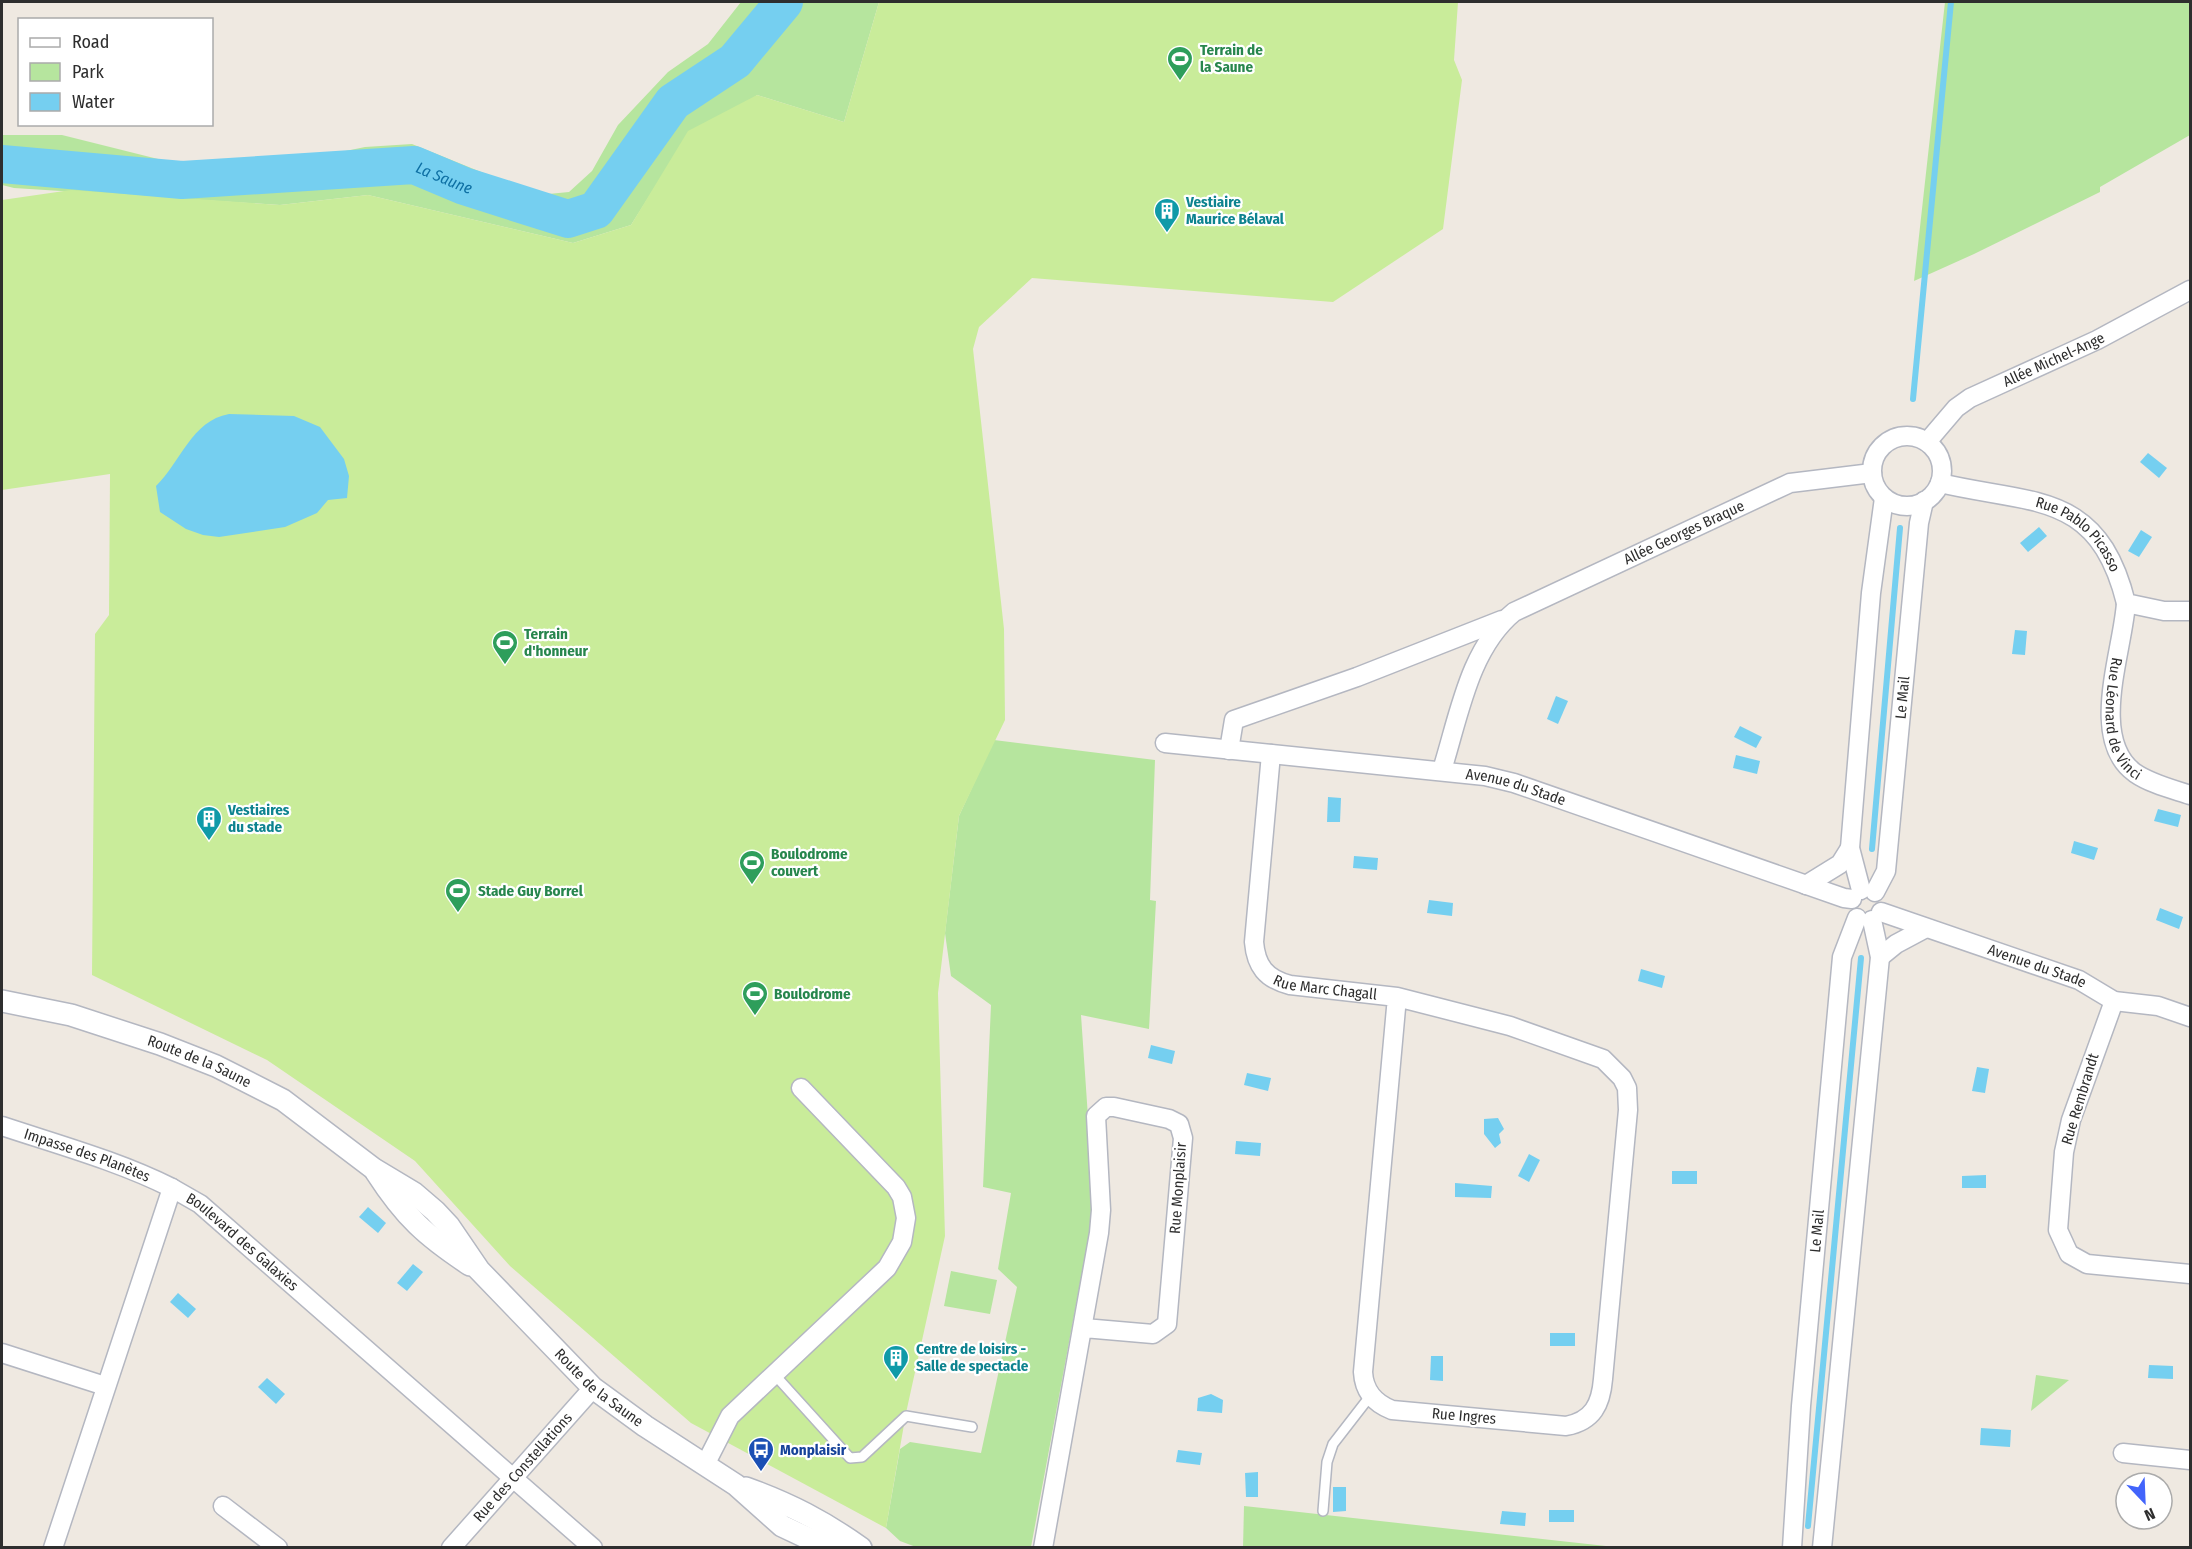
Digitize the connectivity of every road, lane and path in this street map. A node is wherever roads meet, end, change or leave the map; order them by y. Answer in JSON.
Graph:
{"nodes":[{"id":1,"x":2190,"y":290,"type":"edge"},
{"id":2,"x":1928,"y":442,"type":"junction"},
{"id":3,"x":1872,"y":473,"type":"junction"},
{"id":4,"x":1940,"y":483,"type":"junction"},
{"id":5,"x":1884,"y":498,"type":"junction"},
{"id":6,"x":1924,"y":501,"type":"junction"},
{"id":7,"x":2126,"y":603,"type":"junction"},
{"id":8,"x":2190,"y":611,"type":"edge"},
{"id":9,"x":1506,"y":618,"type":"junction"},
{"id":10,"x":1165,"y":744,"type":"dead end"},
{"id":11,"x":1229,"y":750,"type":"junction"},
{"id":12,"x":1271,"y":754,"type":"junction"},
{"id":13,"x":1442,"y":770,"type":"junction"},
{"id":14,"x":2190,"y":795,"type":"edge"},
{"id":15,"x":1850,"y":848,"type":"junction"},
{"id":16,"x":1806,"y":885,"type":"junction"},
{"id":17,"x":1863,"y":894,"type":"junction"},
{"id":18,"x":1870,"y":917,"type":"junction"},
{"id":19,"x":1926,"y":928,"type":"junction"},
{"id":20,"x":1880,"y":957,"type":"junction"},
{"id":21,"x":1397,"y":997,"type":"junction"},
{"id":22,"x":2114,"y":1000,"type":"junction"},
{"id":23,"x":2,"y":1001,"type":"edge"},
{"id":24,"x":2190,"y":1017,"type":"edge"},
{"id":25,"x":1603,"y":1059,"type":"joint"},
{"id":26,"x":801,"y":1088,"type":"dead end"},
{"id":27,"x":2,"y":1126,"type":"edge"},
{"id":28,"x":172,"y":1188,"type":"junction"},
{"id":29,"x":2190,"y":1274,"type":"edge"},
{"id":30,"x":1084,"y":1328,"type":"junction"},
{"id":31,"x":2,"y":1353,"type":"edge"},
{"id":32,"x":774,"y":1374,"type":"junction"},
{"id":33,"x":105,"y":1386,"type":"junction"},
{"id":34,"x":593,"y":1388,"type":"junction"},
{"id":35,"x":1371,"y":1395,"type":"junction"},
{"id":36,"x":972,"y":1427,"type":"dead end"},
{"id":37,"x":2122,"y":1453,"type":"dead end"},
{"id":38,"x":2190,"y":1460,"type":"edge"},
{"id":39,"x":705,"y":1465,"type":"junction"},
{"id":40,"x":514,"y":1478,"type":"junction"},
{"id":41,"x":736,"y":1485,"type":"junction"},
{"id":42,"x":223,"y":1506,"type":"dead end"},
{"id":43,"x":1323,"y":1511,"type":"dead end"},
{"id":44,"x":52,"y":1548,"type":"edge"},
{"id":45,"x":278,"y":1548,"type":"edge"},
{"id":46,"x":451,"y":1548,"type":"edge"},
{"id":47,"x":593,"y":1548,"type":"edge"},
{"id":48,"x":834,"y":1548,"type":"edge"},
{"id":49,"x":861,"y":1548,"type":"edge"},
{"id":50,"x":1043,"y":1548,"type":"edge"},
{"id":51,"x":1792,"y":1548,"type":"edge"},
{"id":52,"x":1822,"y":1548,"type":"edge"}],
"edges":[{"from":1,"to":2,"type":"street","name":"Allée Michel-Ange"},
{"from":2,"to":3,"type":"street"},
{"from":2,"to":4,"type":"street"},
{"from":3,"to":5,"type":"street"},
{"from":3,"to":9,"type":"street","name":"Allée Georges Braque"},
{"from":4,"to":6,"type":"street"},
{"from":4,"to":7,"type":"street","name":"Rue Pablo Picasso"},
{"from":5,"to":6,"type":"street"},
{"from":5,"to":15,"type":"street"},
{"from":6,"to":17,"type":"street","name":"Le Mail"},
{"from":7,"to":8,"type":"street"},
{"from":7,"to":14,"type":"street","name":"Rue Léonard de Vinci"},
{"from":9,"to":11,"type":"street","name":"Allée Georges Braque"},
{"from":9,"to":13,"type":"street","name":"Allée Georges Braque"},
{"from":10,"to":11,"type":"street","name":"Avenue du Stade"},
{"from":11,"to":12,"type":"street","name":"Avenue du Stade"},
{"from":12,"to":13,"type":"street","name":"Avenue du Stade"},
{"from":12,"to":21,"type":"street","name":"Rue Marc Chagall"},
{"from":13,"to":16,"type":"street","name":"Avenue du Stade"},
{"from":15,"to":16,"type":"street"},
{"from":15,"to":17,"type":"street"},
{"from":16,"to":17,"type":"street","name":"Avenue du Stade"},
{"from":17,"to":18,"type":"street"},
{"from":17,"to":18,"type":"street"},
{"from":18,"to":19,"type":"street","name":"Avenue du Stade"},
{"from":18,"to":20,"type":"street"},
{"from":18,"to":51,"type":"street","name":"Le Mail"},
{"from":19,"to":20,"type":"street"},
{"from":19,"to":22,"type":"street","name":"Avenue du Stade"},
{"from":20,"to":52,"type":"street"},
{"from":21,"to":25,"type":"street","name":"Rue Marc Chagall"},
{"from":21,"to":35,"type":"street"},
{"from":22,"to":24,"type":"street","name":"Avenue du Stade"},
{"from":22,"to":29,"type":"street","name":"Rue Rembrandt"},
{"from":23,"to":34,"type":"street","name":"Route de la Saune"},
{"from":25,"to":35,"type":"street","name":"Rue Ingres"},
{"from":26,"to":32,"type":"street"},
{"from":27,"to":28,"type":"street","name":"Impasse des Planètes"},
{"from":28,"to":33,"type":"street","name":"Boulevard des Galaxies"},
{"from":28,"to":40,"type":"street","name":"Boulevard des Galaxies"},
{"from":30,"to":30,"type":"street","name":"Rue Monplaisir"},
{"from":30,"to":50,"type":"street","name":"Rue Monplaisir"},
{"from":31,"to":33,"type":"street"},
{"from":32,"to":36,"type":"lane"},
{"from":32,"to":39,"type":"street"},
{"from":33,"to":44,"type":"street","name":"Boulevard des Galaxies"},
{"from":34,"to":39,"type":"street","name":"Route de la Saune"},
{"from":34,"to":40,"type":"street","name":"Rue des Constellations"},
{"from":35,"to":43,"type":"lane"},
{"from":37,"to":38,"type":"street"},
{"from":39,"to":41,"type":"street","name":"Route de la Saune"},
{"from":40,"to":46,"type":"street","name":"Rue des Constellations"},
{"from":40,"to":47,"type":"street","name":"Boulevard des Galaxies"},
{"from":41,"to":48,"type":"street","name":"Route de la Saune"},
{"from":41,"to":49,"type":"street","name":"Route de la Saune"},
{"from":42,"to":45,"type":"street"}]}
